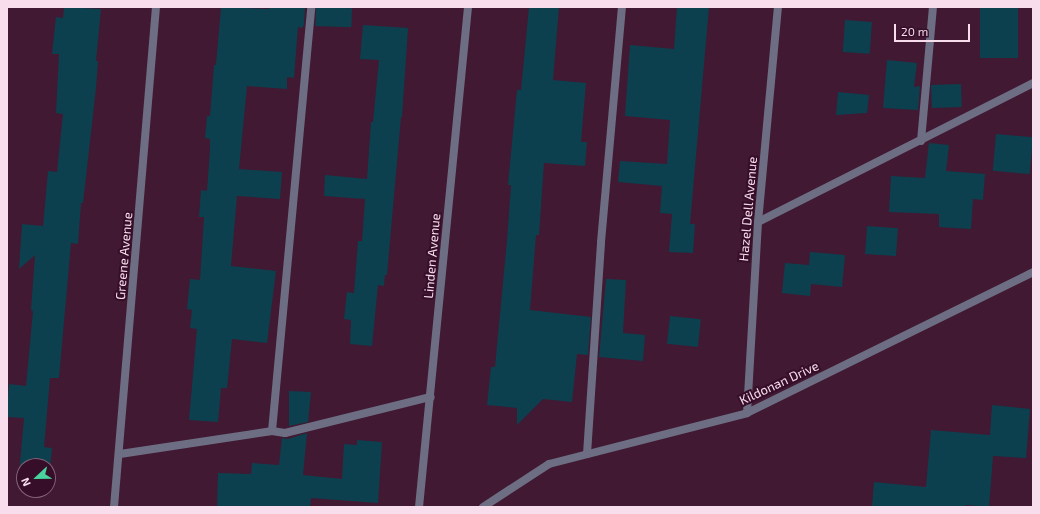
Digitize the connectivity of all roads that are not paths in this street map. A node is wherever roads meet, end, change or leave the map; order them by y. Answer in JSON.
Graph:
{"nodes":[{"id":1,"x":156,"y":7,"type":"edge"},
{"id":2,"x":311,"y":7,"type":"edge"},
{"id":3,"x":468,"y":7,"type":"edge"},
{"id":4,"x":622,"y":7,"type":"edge"},
{"id":5,"x":778,"y":7,"type":"edge"},
{"id":6,"x":933,"y":7,"type":"edge"},
{"id":7,"x":1033,"y":83,"type":"edge"},
{"id":8,"x":921,"y":141,"type":"junction"},
{"id":9,"x":758,"y":222,"type":"junction"},
{"id":10,"x":1033,"y":272,"type":"edge"},
{"id":11,"x":431,"y":397,"type":"junction"},
{"id":12,"x":747,"y":413,"type":"junction"},
{"id":13,"x":272,"y":431,"type":"junction"},
{"id":14,"x":120,"y":454,"type":"junction"},
{"id":15,"x":587,"y":454,"type":"junction"},
{"id":16,"x":114,"y":507,"type":"edge"},
{"id":17,"x":419,"y":507,"type":"edge"},
{"id":18,"x":483,"y":507,"type":"edge"}],
"edges":[{"from":1,"to":14,"type":"street","name":"Greene Avenue"},
{"from":2,"to":13,"type":"street"},
{"from":3,"to":11,"type":"street","name":"Linden Avenue"},
{"from":4,"to":15,"type":"street"},
{"from":5,"to":9,"type":"street","name":"Hazel Dell Avenue"},
{"from":6,"to":8,"type":"street"},
{"from":7,"to":8,"type":"street"},
{"from":8,"to":9,"type":"street"},
{"from":9,"to":12,"type":"street","name":"Hazel Dell Avenue"},
{"from":10,"to":12,"type":"street","name":"Kildonan Drive"},
{"from":11,"to":13,"type":"street"},
{"from":11,"to":17,"type":"street","name":"Linden Avenue"},
{"from":12,"to":15,"type":"street","name":"Kildonan Drive"},
{"from":13,"to":14,"type":"street"},
{"from":14,"to":16,"type":"street","name":"Greene Avenue"},
{"from":15,"to":18,"type":"street","name":"Kildonan Drive"}]}
